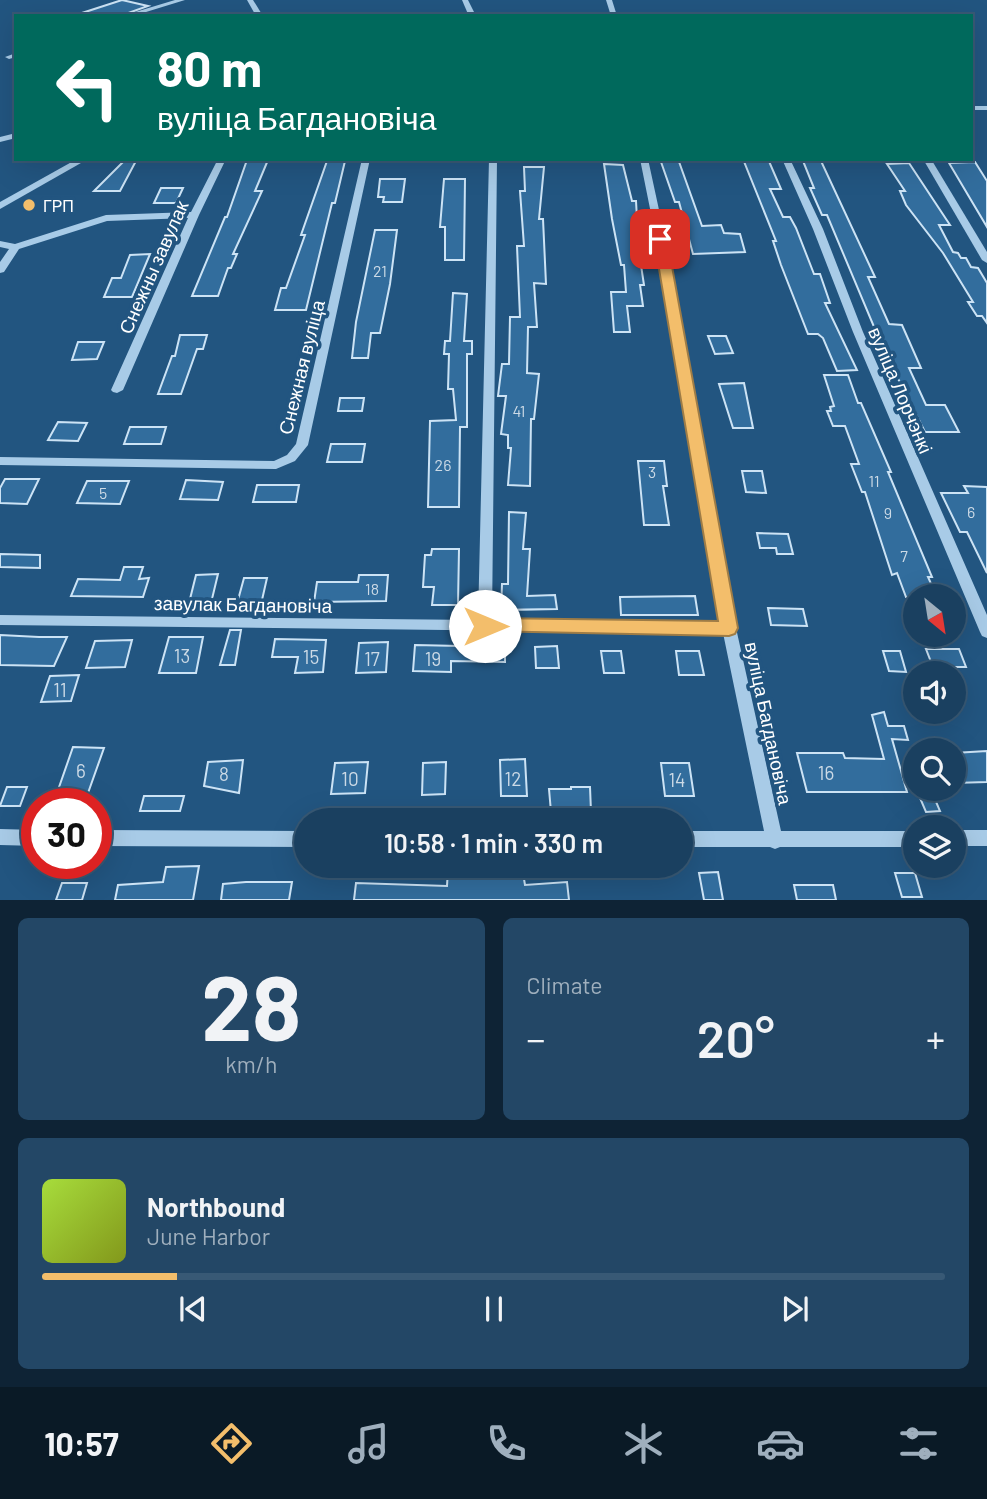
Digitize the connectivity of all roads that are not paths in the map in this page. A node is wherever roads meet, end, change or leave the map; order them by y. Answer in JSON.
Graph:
{"nodes":[{"id":1,"x":182,"y":0,"type":"edge"},
{"id":2,"x":132,"y":14,"type":"edge"},
{"id":3,"x":79,"y":161,"type":"edge"},
{"id":4,"x":221,"y":161,"type":"edge"},
{"id":5,"x":366,"y":161,"type":"edge"},
{"id":6,"x":493,"y":161,"type":"edge"},
{"id":7,"x":644,"y":161,"type":"edge"},
{"id":8,"x":787,"y":161,"type":"edge"},
{"id":9,"x":928,"y":161,"type":"edge"},
{"id":10,"x":0,"y":205,"type":"edge"},
{"id":11,"x":194,"y":215,"type":"junction"},
{"id":12,"x":0,"y":244,"type":"edge"},
{"id":13,"x":15,"y":247,"type":"junction"},
{"id":14,"x":987,"y":260,"type":"edge"},
{"id":15,"x":0,"y":270,"type":"edge"},
{"id":16,"x":117,"y":390,"type":"dead end"},
{"id":17,"x":0,"y":461,"type":"edge"},
{"id":18,"x":0,"y":620,"type":"edge"},
{"id":19,"x":485,"y":626,"type":"junction"},
{"id":20,"x":729,"y":628,"type":"junction"},
{"id":21,"x":987,"y":632,"type":"edge"},
{"id":22,"x":0,"y":837,"type":"edge"},
{"id":23,"x":21,"y":838,"type":"edge"},
{"id":24,"x":112,"y":838,"type":"edge"},
{"id":25,"x":966,"y":838,"type":"edge"},
{"id":26,"x":987,"y":838,"type":"edge"},
{"id":27,"x":294,"y":839,"type":"edge"},
{"id":28,"x":693,"y":839,"type":"edge"},
{"id":29,"x":903,"y":839,"type":"edge"},
{"id":30,"x":775,"y":841,"type":"junction"}],
"edges":[{"from":1,"to":2,"type":"street"},
{"from":3,"to":10,"type":"street"},
{"from":4,"to":11,"type":"street","name":"Снежны завулак"},
{"from":5,"to":17,"type":"street","name":"Снежная вуліца"},
{"from":6,"to":19,"type":"street"},
{"from":7,"to":20,"type":"street","name":"вуліца Багдановіча"},
{"from":8,"to":21,"type":"street","name":"вуліца Лорчэнкі"},
{"from":9,"to":14,"type":"street"},
{"from":11,"to":13,"type":"street"},
{"from":11,"to":16,"type":"street","name":"Снежны завулак"},
{"from":12,"to":13,"type":"street"},
{"from":13,"to":15,"type":"street"},
{"from":18,"to":19,"type":"street","name":"завулак Багдановіча"},
{"from":19,"to":20,"type":"street","name":"завулак Багдановіча"},
{"from":20,"to":30,"type":"street","name":"вуліца Багдановіча"},
{"from":22,"to":23,"type":"street"},
{"from":24,"to":27,"type":"street"},
{"from":25,"to":26,"type":"street"},
{"from":28,"to":30,"type":"street"},
{"from":29,"to":30,"type":"street"}]}
